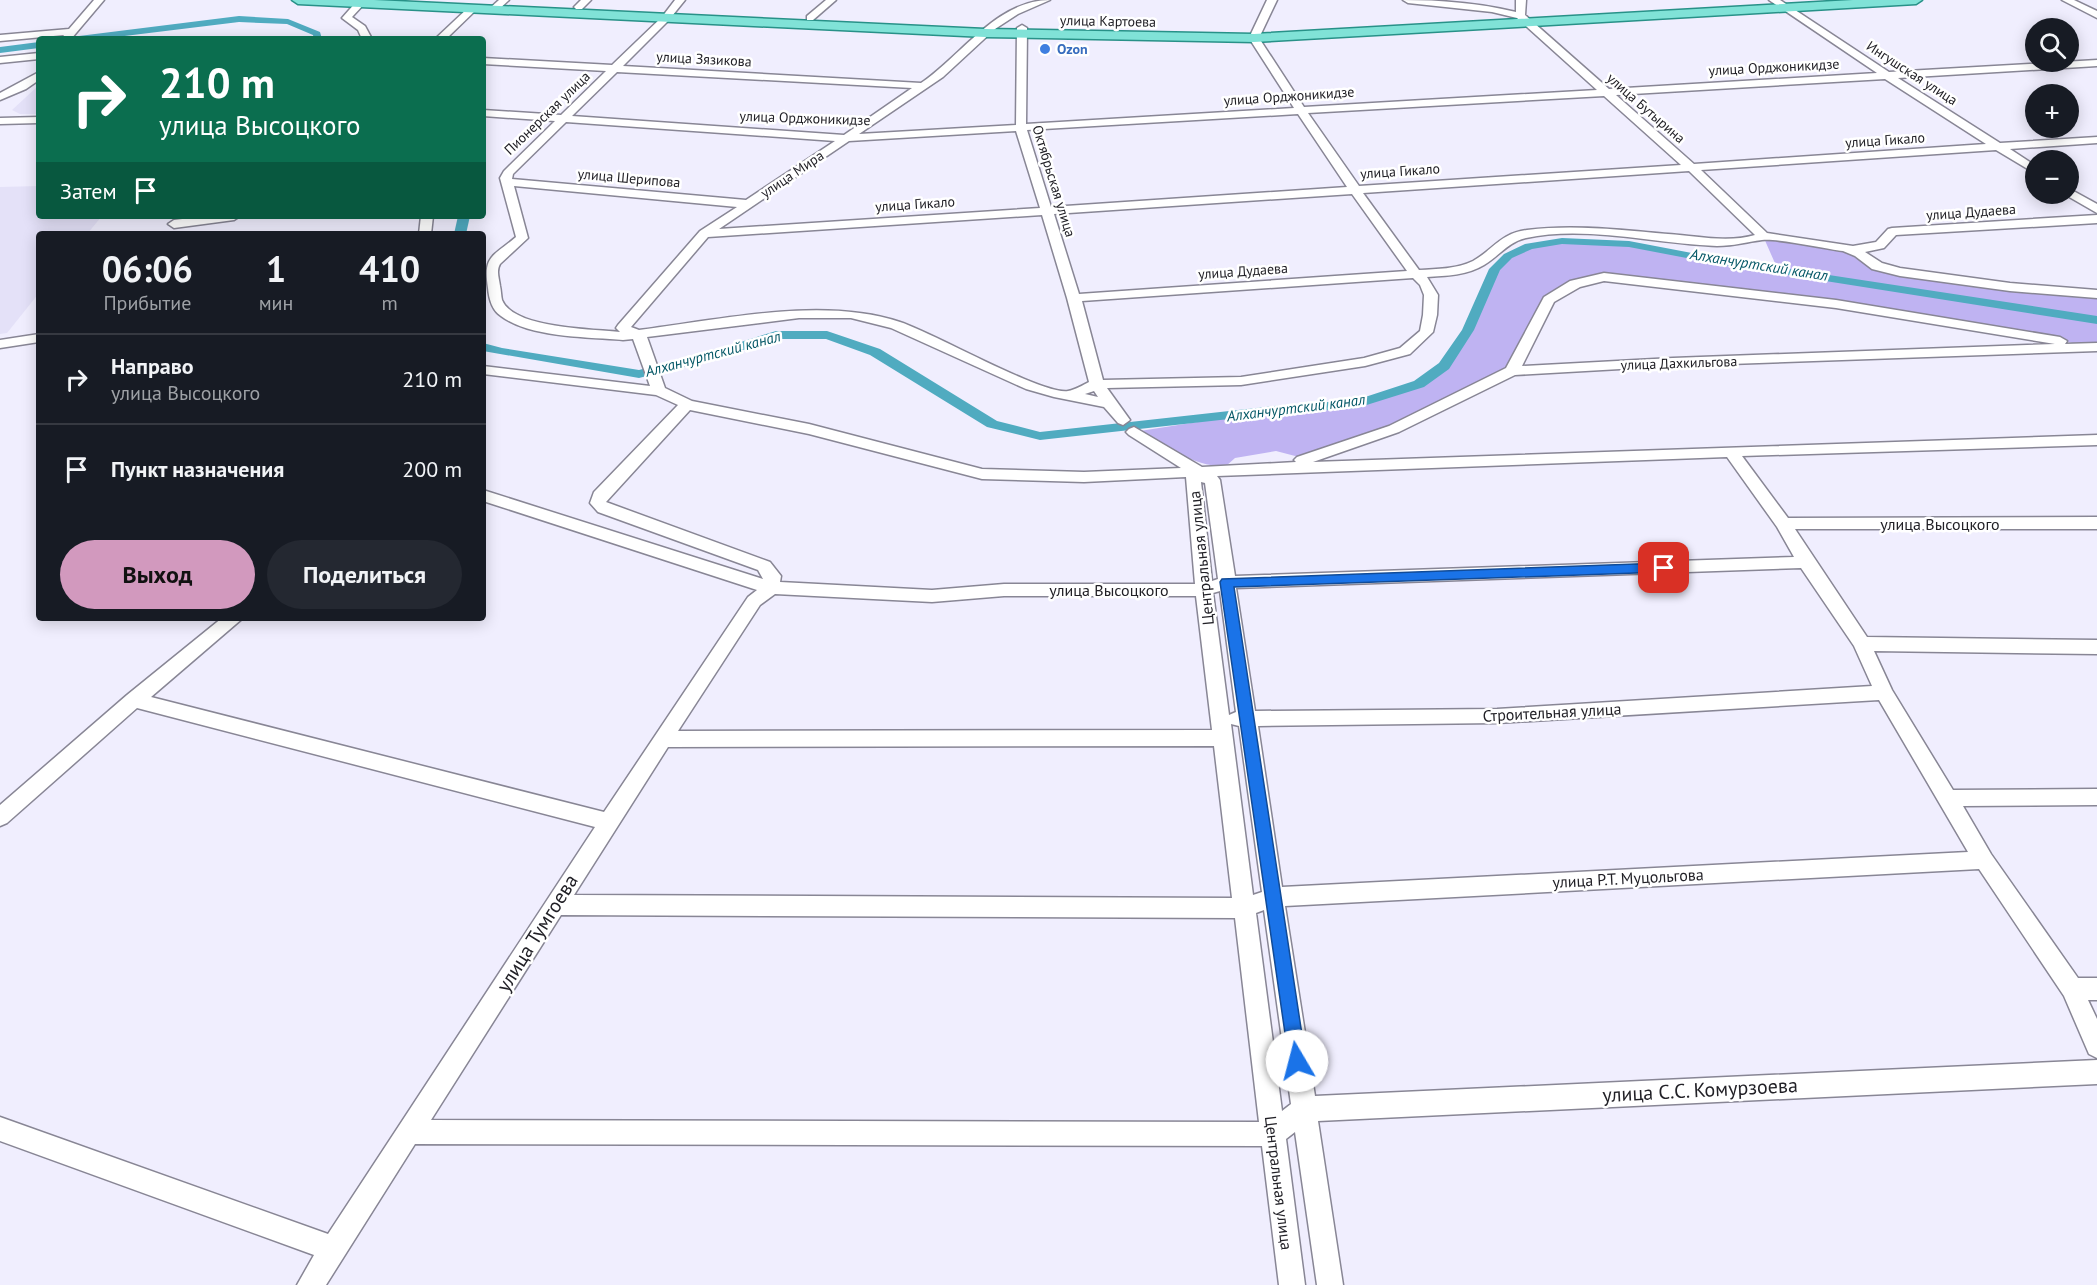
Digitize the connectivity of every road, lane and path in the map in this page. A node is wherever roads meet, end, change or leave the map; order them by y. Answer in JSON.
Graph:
{"nodes":[{"id":1,"x":99,"y":0,"type":"edge"},
{"id":2,"x":298,"y":0,"type":"edge"},
{"id":3,"x":419,"y":0,"type":"edge"},
{"id":4,"x":680,"y":0,"type":"edge"},
{"id":5,"x":831,"y":0,"type":"edge"},
{"id":6,"x":1030,"y":0,"type":"edge"},
{"id":7,"x":1272,"y":0,"type":"edge"},
{"id":8,"x":1408,"y":0,"type":"edge"},
{"id":9,"x":1521,"y":0,"type":"edge"},
{"id":10,"x":1916,"y":0,"type":"edge"},
{"id":11,"x":2067,"y":0,"type":"edge"},
{"id":12,"x":1043,"y":1,"type":"edge"},
{"id":13,"x":1783,"y":2,"type":"edge"},
{"id":14,"x":360,"y":3,"type":"junction"},
{"id":15,"x":583,"y":4,"type":"edge"},
{"id":16,"x":499,"y":5,"type":"edge"},
{"id":17,"x":472,"y":9,"type":"junction"},
{"id":18,"x":668,"y":15,"type":"junction"},
{"id":19,"x":2097,"y":15,"type":"edge"},
{"id":20,"x":810,"y":18,"type":"junction"},
{"id":21,"x":1525,"y":19,"type":"junction"},
{"id":22,"x":988,"y":30,"type":"junction"},
{"id":23,"x":1023,"y":31,"type":"junction"},
{"id":24,"x":1255,"y":35,"type":"junction"},
{"id":25,"x":68,"y":36,"type":"edge"},
{"id":26,"x":366,"y":36,"type":"edge"},
{"id":27,"x":443,"y":36,"type":"edge"},
{"id":28,"x":36,"y":37,"type":"edge"},
{"id":29,"x":0,"y":38,"type":"edge"},
{"id":30,"x":36,"y":56,"type":"edge"},
{"id":31,"x":0,"y":60,"type":"edge"},
{"id":32,"x":486,"y":61,"type":"edge"},
{"id":33,"x":2097,"y":63,"type":"edge"},
{"id":34,"x":615,"y":68,"type":"junction"},
{"id":35,"x":1886,"y":75,"type":"junction"},
{"id":36,"x":36,"y":77,"type":"edge"},
{"id":37,"x":923,"y":86,"type":"junction"},
{"id":38,"x":1604,"y":92,"type":"junction"},
{"id":39,"x":0,"y":97,"type":"edge"},
{"id":40,"x":1299,"y":110,"type":"junction"},
{"id":41,"x":486,"y":113,"type":"edge"},
{"id":42,"x":564,"y":119,"type":"junction"},
{"id":43,"x":36,"y":120,"type":"edge"},
{"id":44,"x":0,"y":121,"type":"edge"},
{"id":45,"x":1020,"y":129,"type":"junction"},
{"id":46,"x":846,"y":138,"type":"junction"},
{"id":47,"x":2097,"y":140,"type":"edge"},
{"id":48,"x":1999,"y":147,"type":"junction"},
{"id":49,"x":2025,"y":164,"type":"edge"},
{"id":50,"x":1692,"y":168,"type":"junction"},
{"id":51,"x":508,"y":182,"type":"junction"},
{"id":52,"x":1354,"y":189,"type":"junction"},
{"id":53,"x":2079,"y":198,"type":"edge"},
{"id":54,"x":748,"y":204,"type":"junction"},
{"id":55,"x":2097,"y":209,"type":"edge"},
{"id":56,"x":1046,"y":210,"type":"junction"},
{"id":57,"x":2097,"y":219,"type":"edge"},
{"id":58,"x":704,"y":234,"type":"junction"},
{"id":59,"x":1763,"y":236,"type":"junction"},
{"id":60,"x":1853,"y":250,"type":"junction"},
{"id":61,"x":1415,"y":273,"type":"junction"},
{"id":62,"x":2097,"y":294,"type":"edge"},
{"id":63,"x":1074,"y":298,"type":"junction"},
{"id":64,"x":639,"y":335,"type":"junction"},
{"id":65,"x":36,"y":338,"type":"edge"},
{"id":66,"x":0,"y":344,"type":"edge"},
{"id":67,"x":2096,"y":347,"type":"edge"},
{"id":68,"x":486,"y":370,"type":"edge"},
{"id":69,"x":1512,"y":371,"type":"junction"},
{"id":70,"x":1097,"y":384,"type":"junction"},
{"id":71,"x":657,"y":385,"type":"junction"},
{"id":72,"x":1070,"y":395,"type":"junction"},
{"id":73,"x":1108,"y":403,"type":"junction"},
{"id":74,"x":687,"y":405,"type":"junction"},
{"id":75,"x":1123,"y":420,"type":"dead end"},
{"id":76,"x":1134,"y":432,"type":"dead end"},
{"id":77,"x":2097,"y":440,"type":"edge"},
{"id":78,"x":1732,"y":453,"type":"junction"},
{"id":79,"x":1281,"y":467,"type":"junction"},
{"id":80,"x":1202,"y":475,"type":"junction"},
{"id":81,"x":486,"y":496,"type":"edge"},
{"id":82,"x":2097,"y":523,"type":"edge"},
{"id":83,"x":1783,"y":524,"type":"junction"},
{"id":84,"x":1806,"y":562,"type":"junction"},
{"id":85,"x":1227,"y":582,"type":"junction"},
{"id":86,"x":771,"y":588,"type":"junction"},
{"id":87,"x":1204,"y":590,"type":"junction"},
{"id":88,"x":230,"y":621,"type":"edge"},
{"id":89,"x":1862,"y":644,"type":"junction"},
{"id":90,"x":2097,"y":647,"type":"edge"},
{"id":91,"x":1884,"y":692,"type":"junction"},
{"id":92,"x":135,"y":700,"type":"junction"},
{"id":93,"x":1247,"y":719,"type":"junction"},
{"id":94,"x":1221,"y":729,"type":"junction"},
{"id":95,"x":663,"y":739,"type":"junction"},
{"id":96,"x":2097,"y":797,"type":"edge"},
{"id":97,"x":1949,"y":798,"type":"junction"},
{"id":98,"x":0,"y":817,"type":"edge"},
{"id":99,"x":608,"y":822,"type":"junction"},
{"id":100,"x":1984,"y":860,"type":"junction"},
{"id":101,"x":1273,"y":897,"type":"junction"},
{"id":102,"x":555,"y":905,"type":"junction"},
{"id":103,"x":1244,"y":908,"type":"junction"},
{"id":104,"x":2072,"y":989,"type":"junction"},
{"id":105,"x":2097,"y":989,"type":"edge"},
{"id":106,"x":2097,"y":1046,"type":"edge"},
{"id":107,"x":2097,"y":1072,"type":"edge"},
{"id":108,"x":1304,"y":1108,"type":"junction"},
{"id":109,"x":0,"y":1129,"type":"edge"},
{"id":110,"x":408,"y":1132,"type":"junction"},
{"id":111,"x":1273,"y":1134,"type":"junction"},
{"id":112,"x":334,"y":1250,"type":"junction"},
{"id":113,"x":310,"y":1285,"type":"edge"},
{"id":114,"x":1292,"y":1285,"type":"edge"},
{"id":115,"x":1330,"y":1285,"type":"edge"}],
"edges":[{"from":1,"to":25,"type":"street"},
{"from":2,"to":14,"type":"main road","name":"улица Картоева"},
{"from":3,"to":16,"type":"main road","name":"улица Картоева"},
{"from":4,"to":18,"type":"street","name":"Пионерская улица"},
{"from":5,"to":20,"type":"street"},
{"from":6,"to":12,"type":"street"},
{"from":7,"to":24,"type":"street"},
{"from":8,"to":21,"type":"street"},
{"from":9,"to":21,"type":"street"},
{"from":10,"to":13,"type":"main road","name":"улица Картоева"},
{"from":11,"to":19,"type":"street"},
{"from":12,"to":22,"type":"street","name":"улица Мира"},
{"from":13,"to":21,"type":"main road","name":"улица Картоева"},
{"from":13,"to":35,"type":"street","name":"Ингушская улица"},
{"from":14,"to":17,"type":"main road","name":"улица Картоева"},
{"from":14,"to":26,"type":"street"},
{"from":15,"to":16,"type":"main road","name":"улица Картоева"},
{"from":15,"to":18,"type":"main road","name":"улица Картоева"},
{"from":16,"to":17,"type":"main road","name":"улица Картоева"},
{"from":16,"to":18,"type":"main road","name":"улица Картоева"},
{"from":17,"to":27,"type":"street"},
{"from":18,"to":20,"type":"main road","name":"улица Картоева"},
{"from":18,"to":22,"type":"main road","name":"улица Картоева"},
{"from":18,"to":34,"type":"street","name":"Пионерская улица"},
{"from":20,"to":22,"type":"main road","name":"улица Картоева"},
{"from":21,"to":24,"type":"main road","name":"улица Картоева"},
{"from":21,"to":38,"type":"street","name":"улица Бутырина"},
{"from":22,"to":23,"type":"main road","name":"улица Картоева"},
{"from":22,"to":37,"type":"street","name":"улица Мира"},
{"from":23,"to":24,"type":"main road","name":"улица Картоева"},
{"from":23,"to":45,"type":"street","name":"Октябрьская улица"},
{"from":24,"to":40,"type":"street"},
{"from":28,"to":29,"type":"street"},
{"from":30,"to":31,"type":"street"},
{"from":32,"to":34,"type":"street","name":"улица Зязикова"},
{"from":33,"to":35,"type":"street","name":"улица Орджоникидзе"},
{"from":34,"to":37,"type":"street","name":"улица Зязикова"},
{"from":34,"to":42,"type":"street","name":"Пионерская улица"},
{"from":35,"to":38,"type":"street","name":"улица Орджоникидзе"},
{"from":35,"to":48,"type":"street","name":"Ингушская улица"},
{"from":36,"to":39,"type":"street"},
{"from":37,"to":46,"type":"street","name":"улица Мира"},
{"from":38,"to":40,"type":"street","name":"улица Орджоникидзе"},
{"from":38,"to":50,"type":"street","name":"улица Бутырина"},
{"from":40,"to":45,"type":"street","name":"улица Орджоникидзе"},
{"from":40,"to":52,"type":"street"},
{"from":41,"to":42,"type":"street","name":"улица Орджоникидзе"},
{"from":42,"to":46,"type":"street","name":"улица Орджоникидзе"},
{"from":42,"to":51,"type":"street","name":"Пионерская улица"},
{"from":43,"to":44,"type":"street"},
{"from":45,"to":46,"type":"street","name":"улица Орджоникидзе"},
{"from":45,"to":56,"type":"street","name":"Октябрьская улица"},
{"from":46,"to":54,"type":"street","name":"улица Мира"},
{"from":47,"to":48,"type":"street","name":"улица Гикало"},
{"from":48,"to":49,"type":"street","name":"Ингушская улица"},
{"from":48,"to":50,"type":"street","name":"улица Гикало"},
{"from":50,"to":52,"type":"street","name":"улица Гикало"},
{"from":50,"to":59,"type":"street","name":"улица Бутырина"},
{"from":51,"to":54,"type":"street","name":"улица Шерипова"},
{"from":51,"to":64,"type":"street","name":"Пионерская улица"},
{"from":52,"to":56,"type":"street","name":"улица Гикало"},
{"from":52,"to":61,"type":"street"},
{"from":53,"to":55,"type":"street"},
{"from":54,"to":58,"type":"street","name":"улица Мира"},
{"from":56,"to":58,"type":"street","name":"улица Гикало"},
{"from":56,"to":63,"type":"street","name":"Октябрьская улица"},
{"from":57,"to":60,"type":"street","name":"улица Дудаева"},
{"from":58,"to":64,"type":"street","name":"улица Мира"},
{"from":59,"to":60,"type":"street","name":"улица Дудаева"},
{"from":59,"to":61,"type":"street","name":"улица Дудаева"},
{"from":60,"to":62,"type":"street"},
{"from":61,"to":63,"type":"street","name":"улица Дудаева"},
{"from":61,"to":70,"type":"street"},
{"from":63,"to":70,"type":"street","name":"Октябрьская улица"},
{"from":64,"to":71,"type":"street","name":"улица Мира"},
{"from":64,"to":72,"type":"street"},
{"from":65,"to":66,"type":"street"},
{"from":67,"to":69,"type":"street","name":"улица Дахкильгова"},
{"from":67,"to":69,"type":"street"},
{"from":68,"to":71,"type":"street"},
{"from":69,"to":79,"type":"street","name":"улица Дахкильгова"},
{"from":70,"to":72,"type":"street"},
{"from":70,"to":73,"type":"street","name":"Октябрьская улица"},
{"from":71,"to":74,"type":"street"},
{"from":72,"to":73,"type":"street"},
{"from":73,"to":75,"type":"street","name":"Октябрьская улица"},
{"from":74,"to":80,"type":"street"},
{"from":74,"to":86,"type":"street"},
{"from":76,"to":80,"type":"street"},
{"from":77,"to":78,"type":"street"},
{"from":78,"to":79,"type":"street"},
{"from":78,"to":83,"type":"street"},
{"from":79,"to":80,"type":"street"},
{"from":80,"to":85,"type":"street","name":"Центральная улица"},
{"from":80,"to":87,"type":"street","name":"Центральная улица"},
{"from":81,"to":86,"type":"street","name":"улица Высоцкого"},
{"from":82,"to":83,"type":"street","name":"улица Высоцкого"},
{"from":83,"to":84,"type":"street"},
{"from":84,"to":85,"type":"street","name":"улица Высоцкого"},
{"from":84,"to":89,"type":"street"},
{"from":85,"to":87,"type":"street","name":"улица Высоцкого"},
{"from":85,"to":93,"type":"street","name":"Центральная улица"},
{"from":86,"to":87,"type":"street","name":"улица Высоцкого"},
{"from":86,"to":95,"type":"street","name":"улица Тумгоева"},
{"from":87,"to":94,"type":"street","name":"Центральная улица"},
{"from":88,"to":92,"type":"street"},
{"from":89,"to":90,"type":"street"},
{"from":89,"to":91,"type":"street"},
{"from":91,"to":93,"type":"street","name":"Строительная улица"},
{"from":91,"to":97,"type":"street"},
{"from":92,"to":98,"type":"street"},
{"from":92,"to":99,"type":"street"},
{"from":93,"to":94,"type":"street","name":"Строительная улица"},
{"from":93,"to":101,"type":"street","name":"Центральная улица"},
{"from":94,"to":95,"type":"street","name":"Строительная улица"},
{"from":94,"to":103,"type":"street","name":"Центральная улица"},
{"from":95,"to":99,"type":"street","name":"улица Тумгоева"},
{"from":96,"to":97,"type":"street"},
{"from":97,"to":100,"type":"street"},
{"from":99,"to":102,"type":"street","name":"улица Тумгоева"},
{"from":100,"to":101,"type":"street","name":"улица Р.Т. Муцольгова"},
{"from":100,"to":104,"type":"street"},
{"from":101,"to":103,"type":"street","name":"улица Р.Т. Муцольгова"},
{"from":101,"to":108,"type":"street","name":"Центральная улица"},
{"from":102,"to":103,"type":"street"},
{"from":102,"to":110,"type":"street","name":"улица Тумгоева"},
{"from":103,"to":111,"type":"street","name":"Центральная улица"},
{"from":104,"to":105,"type":"street"},
{"from":104,"to":106,"type":"street"},
{"from":107,"to":108,"type":"street","name":"улица С.С. Комурзоева"},
{"from":108,"to":111,"type":"street"},
{"from":108,"to":115,"type":"street","name":"Центральная улица"},
{"from":109,"to":112,"type":"street"},
{"from":110,"to":111,"type":"street"},
{"from":110,"to":112,"type":"street","name":"улица Тумгоева"},
{"from":111,"to":114,"type":"street","name":"Центральная улица"},
{"from":112,"to":113,"type":"street","name":"улица Тумгоева"}]}
